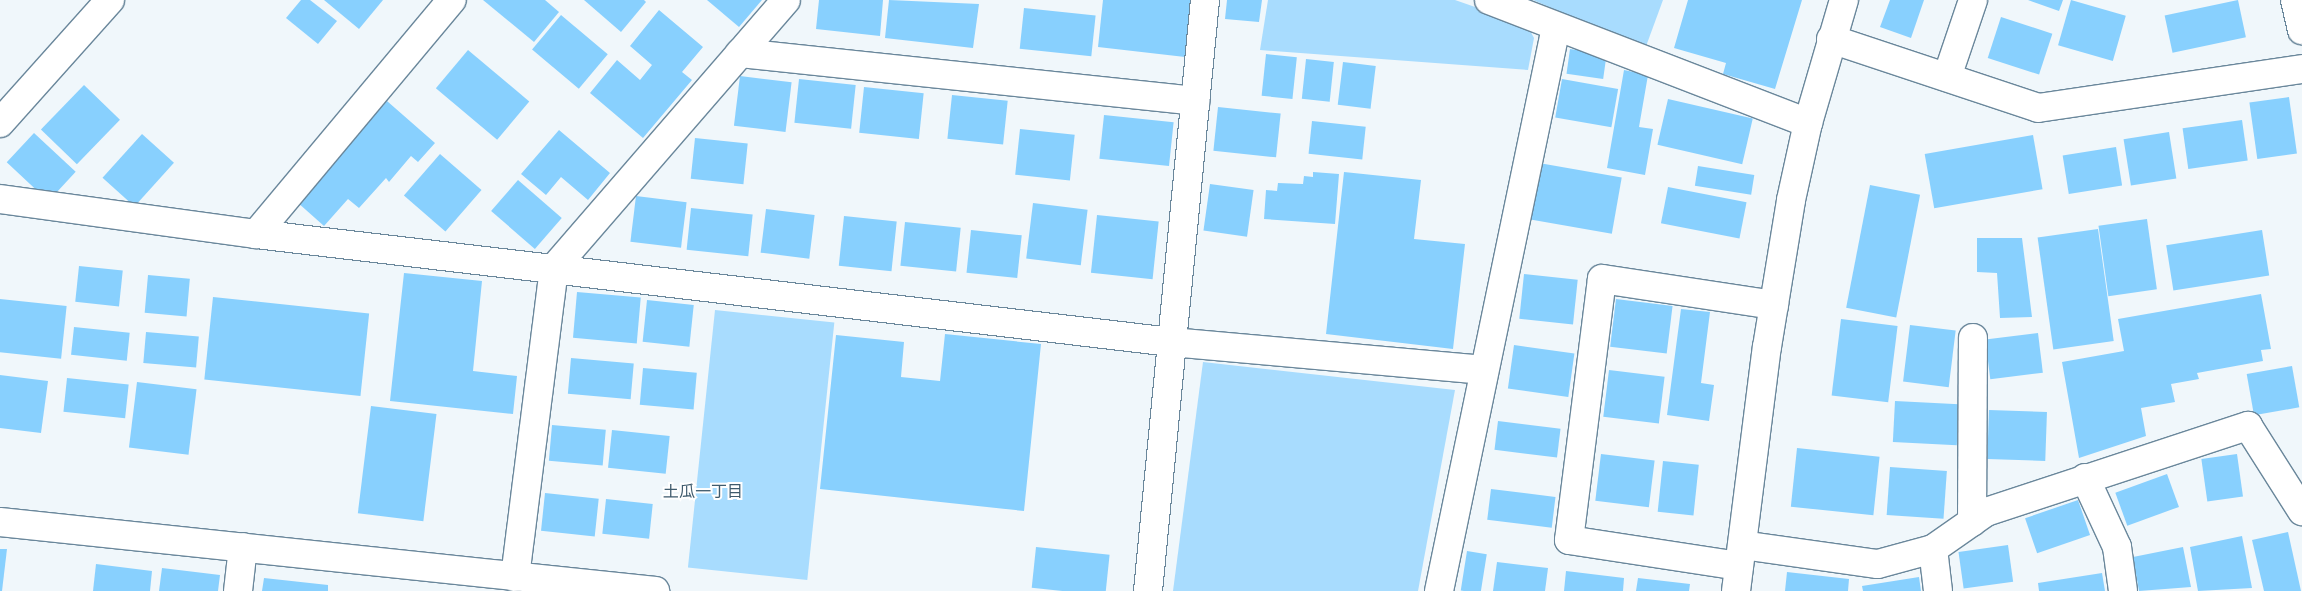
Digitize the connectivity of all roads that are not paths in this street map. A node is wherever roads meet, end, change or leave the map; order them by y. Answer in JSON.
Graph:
{"nodes":[{"id":1,"x":110,"y":0,"type":"edge"},
{"id":2,"x":452,"y":0,"type":"edge"},
{"id":3,"x":786,"y":0,"type":"edge"},
{"id":4,"x":1205,"y":0,"type":"edge"},
{"id":5,"x":1489,"y":0,"type":"edge"},
{"id":6,"x":1844,"y":0,"type":"edge"},
{"id":7,"x":1973,"y":0,"type":"edge"},
{"id":8,"x":2295,"y":0,"type":"edge"},
{"id":9,"x":1556,"y":27,"type":"junction"},
{"id":10,"x":2302,"y":29,"type":"edge"},
{"id":11,"x":1831,"y":39,"type":"junction"},
{"id":12,"x":740,"y":53,"type":"junction"},
{"id":13,"x":2302,"y":70,"type":"edge"},
{"id":14,"x":1947,"y":77,"type":"junction"},
{"id":15,"x":1195,"y":101,"type":"junction"},
{"id":16,"x":1808,"y":122,"type":"junction"},
{"id":17,"x":0,"y":123,"type":"edge"},
{"id":18,"x":0,"y":199,"type":"edge"},
{"id":19,"x":256,"y":234,"type":"junction"},
{"id":20,"x":554,"y":268,"type":"junction"},
{"id":21,"x":1774,"y":305,"type":"junction"},
{"id":22,"x":1973,"y":338,"type":"dead end"},
{"id":23,"x":1172,"y":342,"type":"junction"},
{"id":24,"x":1482,"y":370,"type":"junction"},
{"id":25,"x":2085,"y":478,"type":"junction"},
{"id":26,"x":2302,"y":511,"type":"edge"},
{"id":27,"x":0,"y":522,"type":"edge"},
{"id":28,"x":1972,"y":522,"type":"junction"},
{"id":29,"x":243,"y":547,"type":"junction"},
{"id":30,"x":1932,"y":550,"type":"junction"},
{"id":31,"x":1739,"y":567,"type":"edge"},
{"id":32,"x":515,"y":577,"type":"junction"},
{"id":33,"x":238,"y":591,"type":"edge"},
{"id":34,"x":655,"y":591,"type":"edge"},
{"id":35,"x":1148,"y":591,"type":"edge"},
{"id":36,"x":1439,"y":591,"type":"edge"},
{"id":37,"x":1938,"y":591,"type":"edge"},
{"id":38,"x":2123,"y":591,"type":"edge"}],
"edges":[{"from":1,"to":17,"type":"street"},
{"from":2,"to":19,"type":"street"},
{"from":3,"to":12,"type":"street"},
{"from":4,"to":15,"type":"street"},
{"from":5,"to":9,"type":"street"},
{"from":6,"to":11,"type":"street"},
{"from":7,"to":14,"type":"street"},
{"from":8,"to":10,"type":"street"},
{"from":9,"to":16,"type":"street"},
{"from":9,"to":24,"type":"street"},
{"from":11,"to":14,"type":"street"},
{"from":11,"to":16,"type":"street"},
{"from":12,"to":15,"type":"street"},
{"from":12,"to":20,"type":"street"},
{"from":13,"to":14,"type":"street"},
{"from":15,"to":23,"type":"street"},
{"from":16,"to":21,"type":"street"},
{"from":18,"to":19,"type":"street"},
{"from":19,"to":20,"type":"street"},
{"from":20,"to":23,"type":"street"},
{"from":20,"to":32,"type":"street"},
{"from":21,"to":31,"type":"street"},
{"from":21,"to":31,"type":"street"},
{"from":22,"to":28,"type":"street"},
{"from":23,"to":24,"type":"street"},
{"from":23,"to":35,"type":"street"},
{"from":24,"to":36,"type":"street"},
{"from":25,"to":26,"type":"street"},
{"from":25,"to":28,"type":"street"},
{"from":25,"to":38,"type":"street"},
{"from":27,"to":29,"type":"street"},
{"from":28,"to":30,"type":"street"},
{"from":29,"to":32,"type":"street"},
{"from":29,"to":33,"type":"street"},
{"from":30,"to":31,"type":"street"},
{"from":30,"to":37,"type":"street"},
{"from":32,"to":34,"type":"street"}]}
